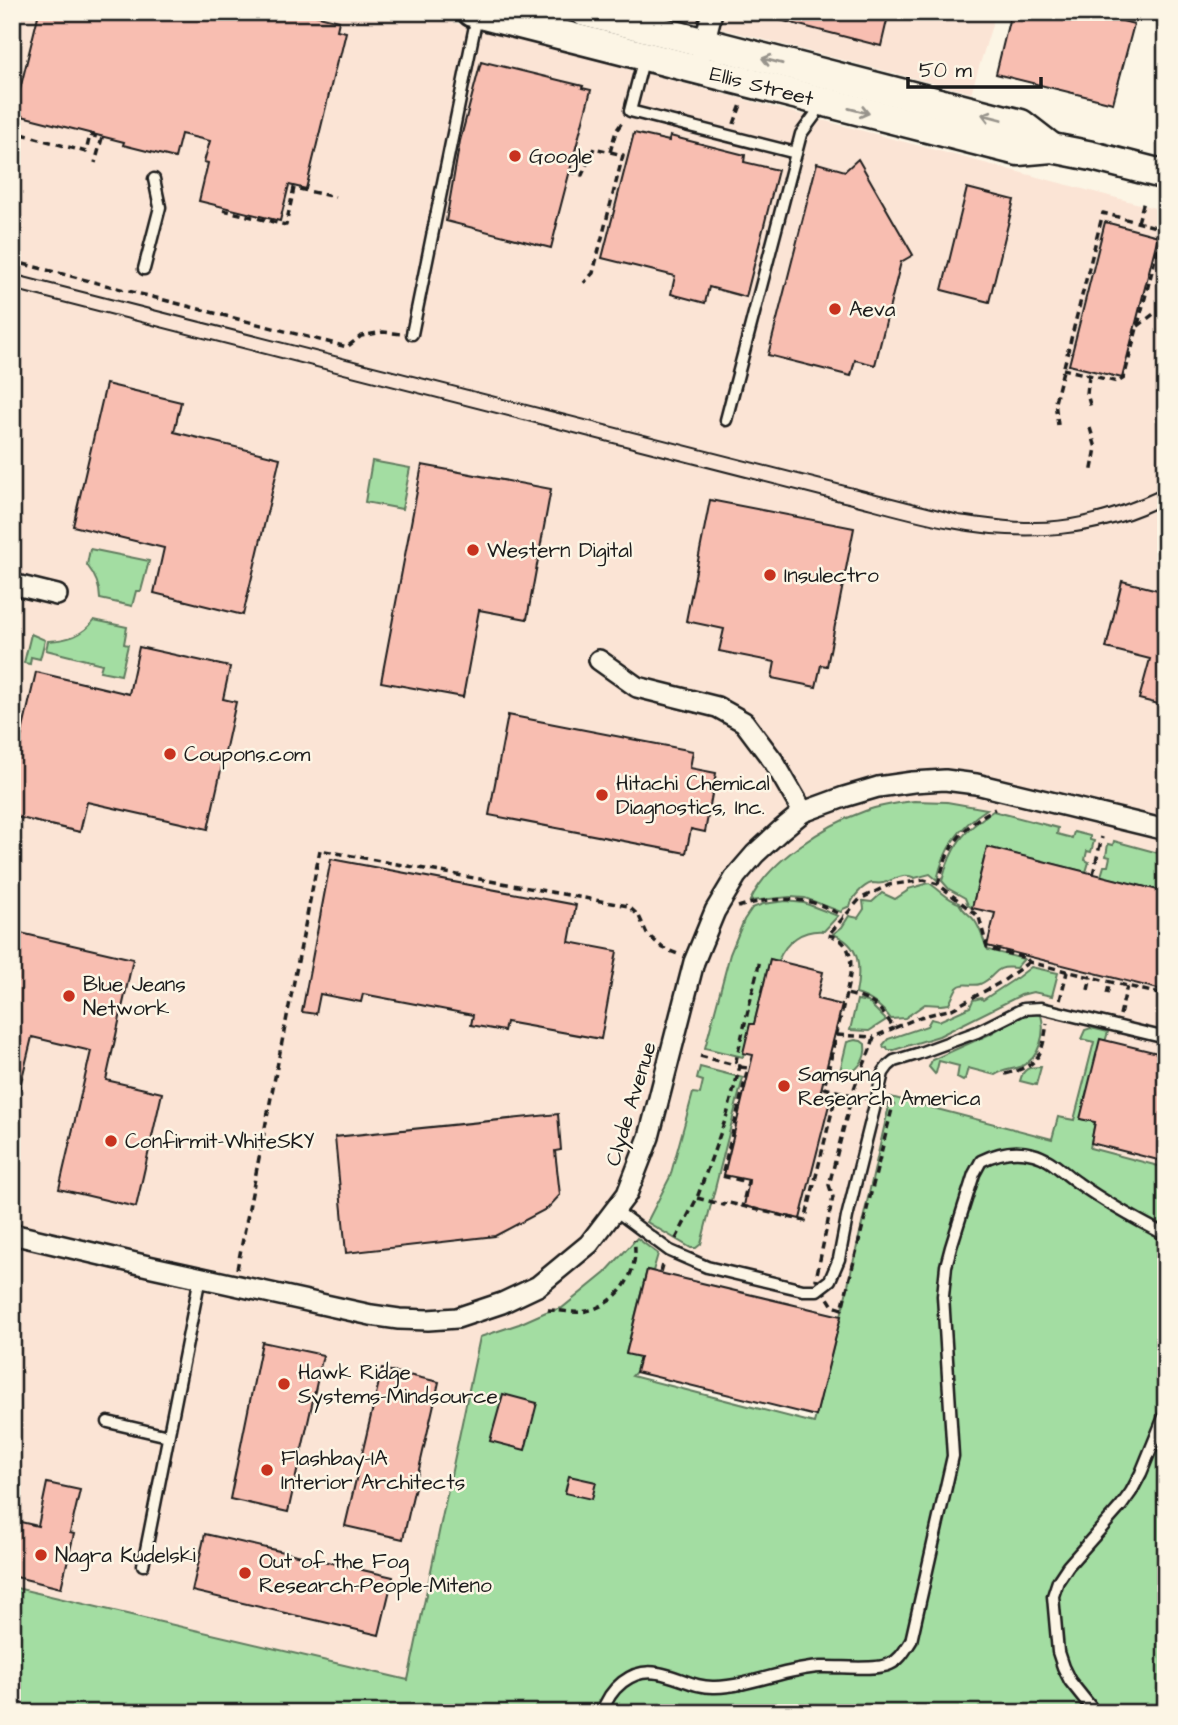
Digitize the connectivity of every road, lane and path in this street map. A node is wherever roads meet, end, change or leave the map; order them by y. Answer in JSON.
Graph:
{"nodes":[{"id":1,"x":584,"y":12,"type":"edge"},
{"id":2,"x":712,"y":12,"type":"edge"},
{"id":3,"x":475,"y":13,"type":"edge"},
{"id":4,"x":647,"y":43,"type":"junction"},
{"id":5,"x":701,"y":57,"type":"junction"},
{"id":6,"x":822,"y":88,"type":"junction"},
{"id":7,"x":630,"y":111,"type":"junction"},
{"id":8,"x":22,"y":134,"type":"dead end"},
{"id":9,"x":610,"y":152,"type":"junction"},
{"id":10,"x":796,"y":153,"type":"junction"},
{"id":11,"x":16,"y":154,"type":"dead end"},
{"id":12,"x":95,"y":163,"type":"dead end"},
{"id":13,"x":12,"y":169,"type":"edge"},
{"id":14,"x":569,"y":171,"type":"dead end"},
{"id":15,"x":1166,"y":175,"type":"edge"},
{"id":16,"x":154,"y":179,"type":"dead end"},
{"id":17,"x":335,"y":197,"type":"dead end"},
{"id":18,"x":1144,"y":201,"type":"dead end"},
{"id":19,"x":223,"y":210,"type":"dead end"},
{"id":20,"x":1138,"y":222,"type":"junction"},
{"id":21,"x":12,"y":261,"type":"edge"},
{"id":22,"x":144,"y":269,"type":"dead end"},
{"id":23,"x":584,"y":283,"type":"dead end"},
{"id":24,"x":1155,"y":313,"type":"dead end"},
{"id":25,"x":1138,"y":326,"type":"junction"},
{"id":26,"x":412,"y":334,"type":"joint"},
{"id":27,"x":1063,"y":369,"type":"junction"},
{"id":28,"x":1089,"y":375,"type":"junction"},
{"id":29,"x":1091,"y":408,"type":"dead end"},
{"id":30,"x":726,"y":420,"type":"dead end"},
{"id":31,"x":1058,"y":425,"type":"dead end"},
{"id":32,"x":1090,"y":428,"type":"dead end"},
{"id":33,"x":1091,"y":474,"type":"dead end"},
{"id":34,"x":12,"y":584,"type":"edge"},
{"id":35,"x":57,"y":596,"type":"dead end"},
{"id":36,"x":599,"y":660,"type":"dead end"},
{"id":37,"x":995,"y":808,"type":"dead end"},
{"id":38,"x":803,"y":812,"type":"junction"},
{"id":39,"x":1166,"y":830,"type":"edge"},
{"id":40,"x":1102,"y":837,"type":"dead end"},
{"id":41,"x":1093,"y":874,"type":"dead end"},
{"id":42,"x":938,"y":884,"type":"junction"},
{"id":43,"x":713,"y":916,"type":"junction"},
{"id":44,"x":844,"y":916,"type":"junction"},
{"id":45,"x":695,"y":960,"type":"junction"},
{"id":46,"x":761,"y":960,"type":"dead end"},
{"id":47,"x":1029,"y":962,"type":"junction"},
{"id":48,"x":1067,"y":972,"type":"junction"},
{"id":49,"x":1091,"y":978,"type":"junction"},
{"id":50,"x":1110,"y":982,"type":"junction"},
{"id":51,"x":1088,"y":990,"type":"dead end"},
{"id":52,"x":846,"y":994,"type":"junction"},
{"id":53,"x":1107,"y":994,"type":"dead end"},
{"id":54,"x":1166,"y":1009,"type":"edge"},
{"id":55,"x":1057,"y":1012,"type":"junction"},
{"id":56,"x":894,"y":1028,"type":"junction"},
{"id":57,"x":837,"y":1035,"type":"junction"},
{"id":58,"x":874,"y":1037,"type":"junction"},
{"id":59,"x":1166,"y":1038,"type":"edge"},
{"id":60,"x":700,"y":1056,"type":"dead end"},
{"id":61,"x":738,"y":1066,"type":"junction"},
{"id":62,"x":1005,"y":1074,"type":"dead end"},
{"id":63,"x":836,"y":1091,"type":"junction"},
{"id":64,"x":697,"y":1198,"type":"junction"},
{"id":65,"x":742,"y":1207,"type":"junction"},
{"id":66,"x":615,"y":1210,"type":"junction"},
{"id":67,"x":12,"y":1234,"type":"edge"},
{"id":68,"x":633,"y":1234,"type":"dead end"},
{"id":69,"x":1166,"y":1235,"type":"edge"},
{"id":70,"x":670,"y":1251,"type":"junction"},
{"id":71,"x":661,"y":1272,"type":"dead end"},
{"id":72,"x":200,"y":1277,"type":"junction"},
{"id":73,"x":233,"y":1285,"type":"junction"},
{"id":74,"x":548,"y":1310,"type":"dead end"},
{"id":75,"x":1166,"y":1412,"type":"edge"},
{"id":76,"x":108,"y":1422,"type":"dead end"},
{"id":77,"x":168,"y":1436,"type":"junction"},
{"id":78,"x":143,"y":1565,"type":"dead end"},
{"id":79,"x":602,"y":1713,"type":"edge"},
{"id":80,"x":1092,"y":1713,"type":"edge"}],
"edges":[{"from":1,"to":4,"type":"main road","name":"Ellis Street"},
{"from":2,"to":5,"type":"street"},
{"from":3,"to":4,"type":"main road","name":"Ellis Street"},
{"from":3,"to":26,"type":"lane"},
{"from":4,"to":5,"type":"main road","name":"Ellis Street"},
{"from":4,"to":7,"type":"lane"},
{"from":5,"to":6,"type":"main road","name":"Ellis Street"},
{"from":6,"to":10,"type":"lane"},
{"from":6,"to":15,"type":"main road","name":"Ellis Street"},
{"from":7,"to":9,"type":"path"},
{"from":7,"to":10,"type":"lane"},
{"from":8,"to":12,"type":"path"},
{"from":9,"to":14,"type":"path"},
{"from":9,"to":23,"type":"path"},
{"from":10,"to":30,"type":"lane"},
{"from":11,"to":13,"type":"path"},
{"from":16,"to":22,"type":"lane"},
{"from":17,"to":19,"type":"path"},
{"from":18,"to":20,"type":"path"},
{"from":20,"to":25,"type":"path"},
{"from":20,"to":27,"type":"path"},
{"from":21,"to":26,"type":"path"},
{"from":24,"to":25,"type":"path"},
{"from":25,"to":28,"type":"path"},
{"from":27,"to":28,"type":"path"},
{"from":27,"to":31,"type":"path"},
{"from":28,"to":29,"type":"path"},
{"from":32,"to":33,"type":"path"},
{"from":34,"to":35,"type":"street"},
{"from":36,"to":38,"type":"street"},
{"from":37,"to":42,"type":"path"},
{"from":38,"to":39,"type":"street","name":"Clyde Avenue"},
{"from":38,"to":43,"type":"street","name":"Clyde Avenue"},
{"from":40,"to":41,"type":"path"},
{"from":42,"to":44,"type":"path"},
{"from":42,"to":47,"type":"path"},
{"from":43,"to":44,"type":"path"},
{"from":43,"to":45,"type":"street","name":"Clyde Avenue"},
{"from":44,"to":52,"type":"path"},
{"from":45,"to":66,"type":"street","name":"Clyde Avenue"},
{"from":45,"to":73,"type":"path"},
{"from":46,"to":61,"type":"path"},
{"from":47,"to":48,"type":"path"},
{"from":47,"to":56,"type":"path"},
{"from":48,"to":49,"type":"path"},
{"from":48,"to":55,"type":"path"},
{"from":49,"to":50,"type":"path"},
{"from":49,"to":51,"type":"path"},
{"from":50,"to":53,"type":"path"},
{"from":50,"to":54,"type":"path"},
{"from":52,"to":56,"type":"path"},
{"from":52,"to":57,"type":"path"},
{"from":55,"to":59,"type":"lane"},
{"from":55,"to":62,"type":"path"},
{"from":55,"to":70,"type":"lane"},
{"from":56,"to":58,"type":"path"},
{"from":57,"to":58,"type":"path"},
{"from":57,"to":63,"type":"path"},
{"from":58,"to":63,"type":"path"},
{"from":60,"to":61,"type":"path"},
{"from":61,"to":64,"type":"path"},
{"from":61,"to":65,"type":"path"},
{"from":63,"to":65,"type":"path"},
{"from":64,"to":65,"type":"path"},
{"from":64,"to":70,"type":"path"},
{"from":66,"to":70,"type":"lane"},
{"from":66,"to":73,"type":"street","name":"Clyde Avenue"},
{"from":67,"to":72,"type":"street","name":"Clyde Avenue"},
{"from":68,"to":74,"type":"path"},
{"from":69,"to":79,"type":"lane"},
{"from":70,"to":71,"type":"path"},
{"from":72,"to":73,"type":"street","name":"Clyde Avenue"},
{"from":72,"to":77,"type":"lane"},
{"from":75,"to":80,"type":"lane"},
{"from":76,"to":77,"type":"lane"},
{"from":77,"to":78,"type":"lane"}]}
